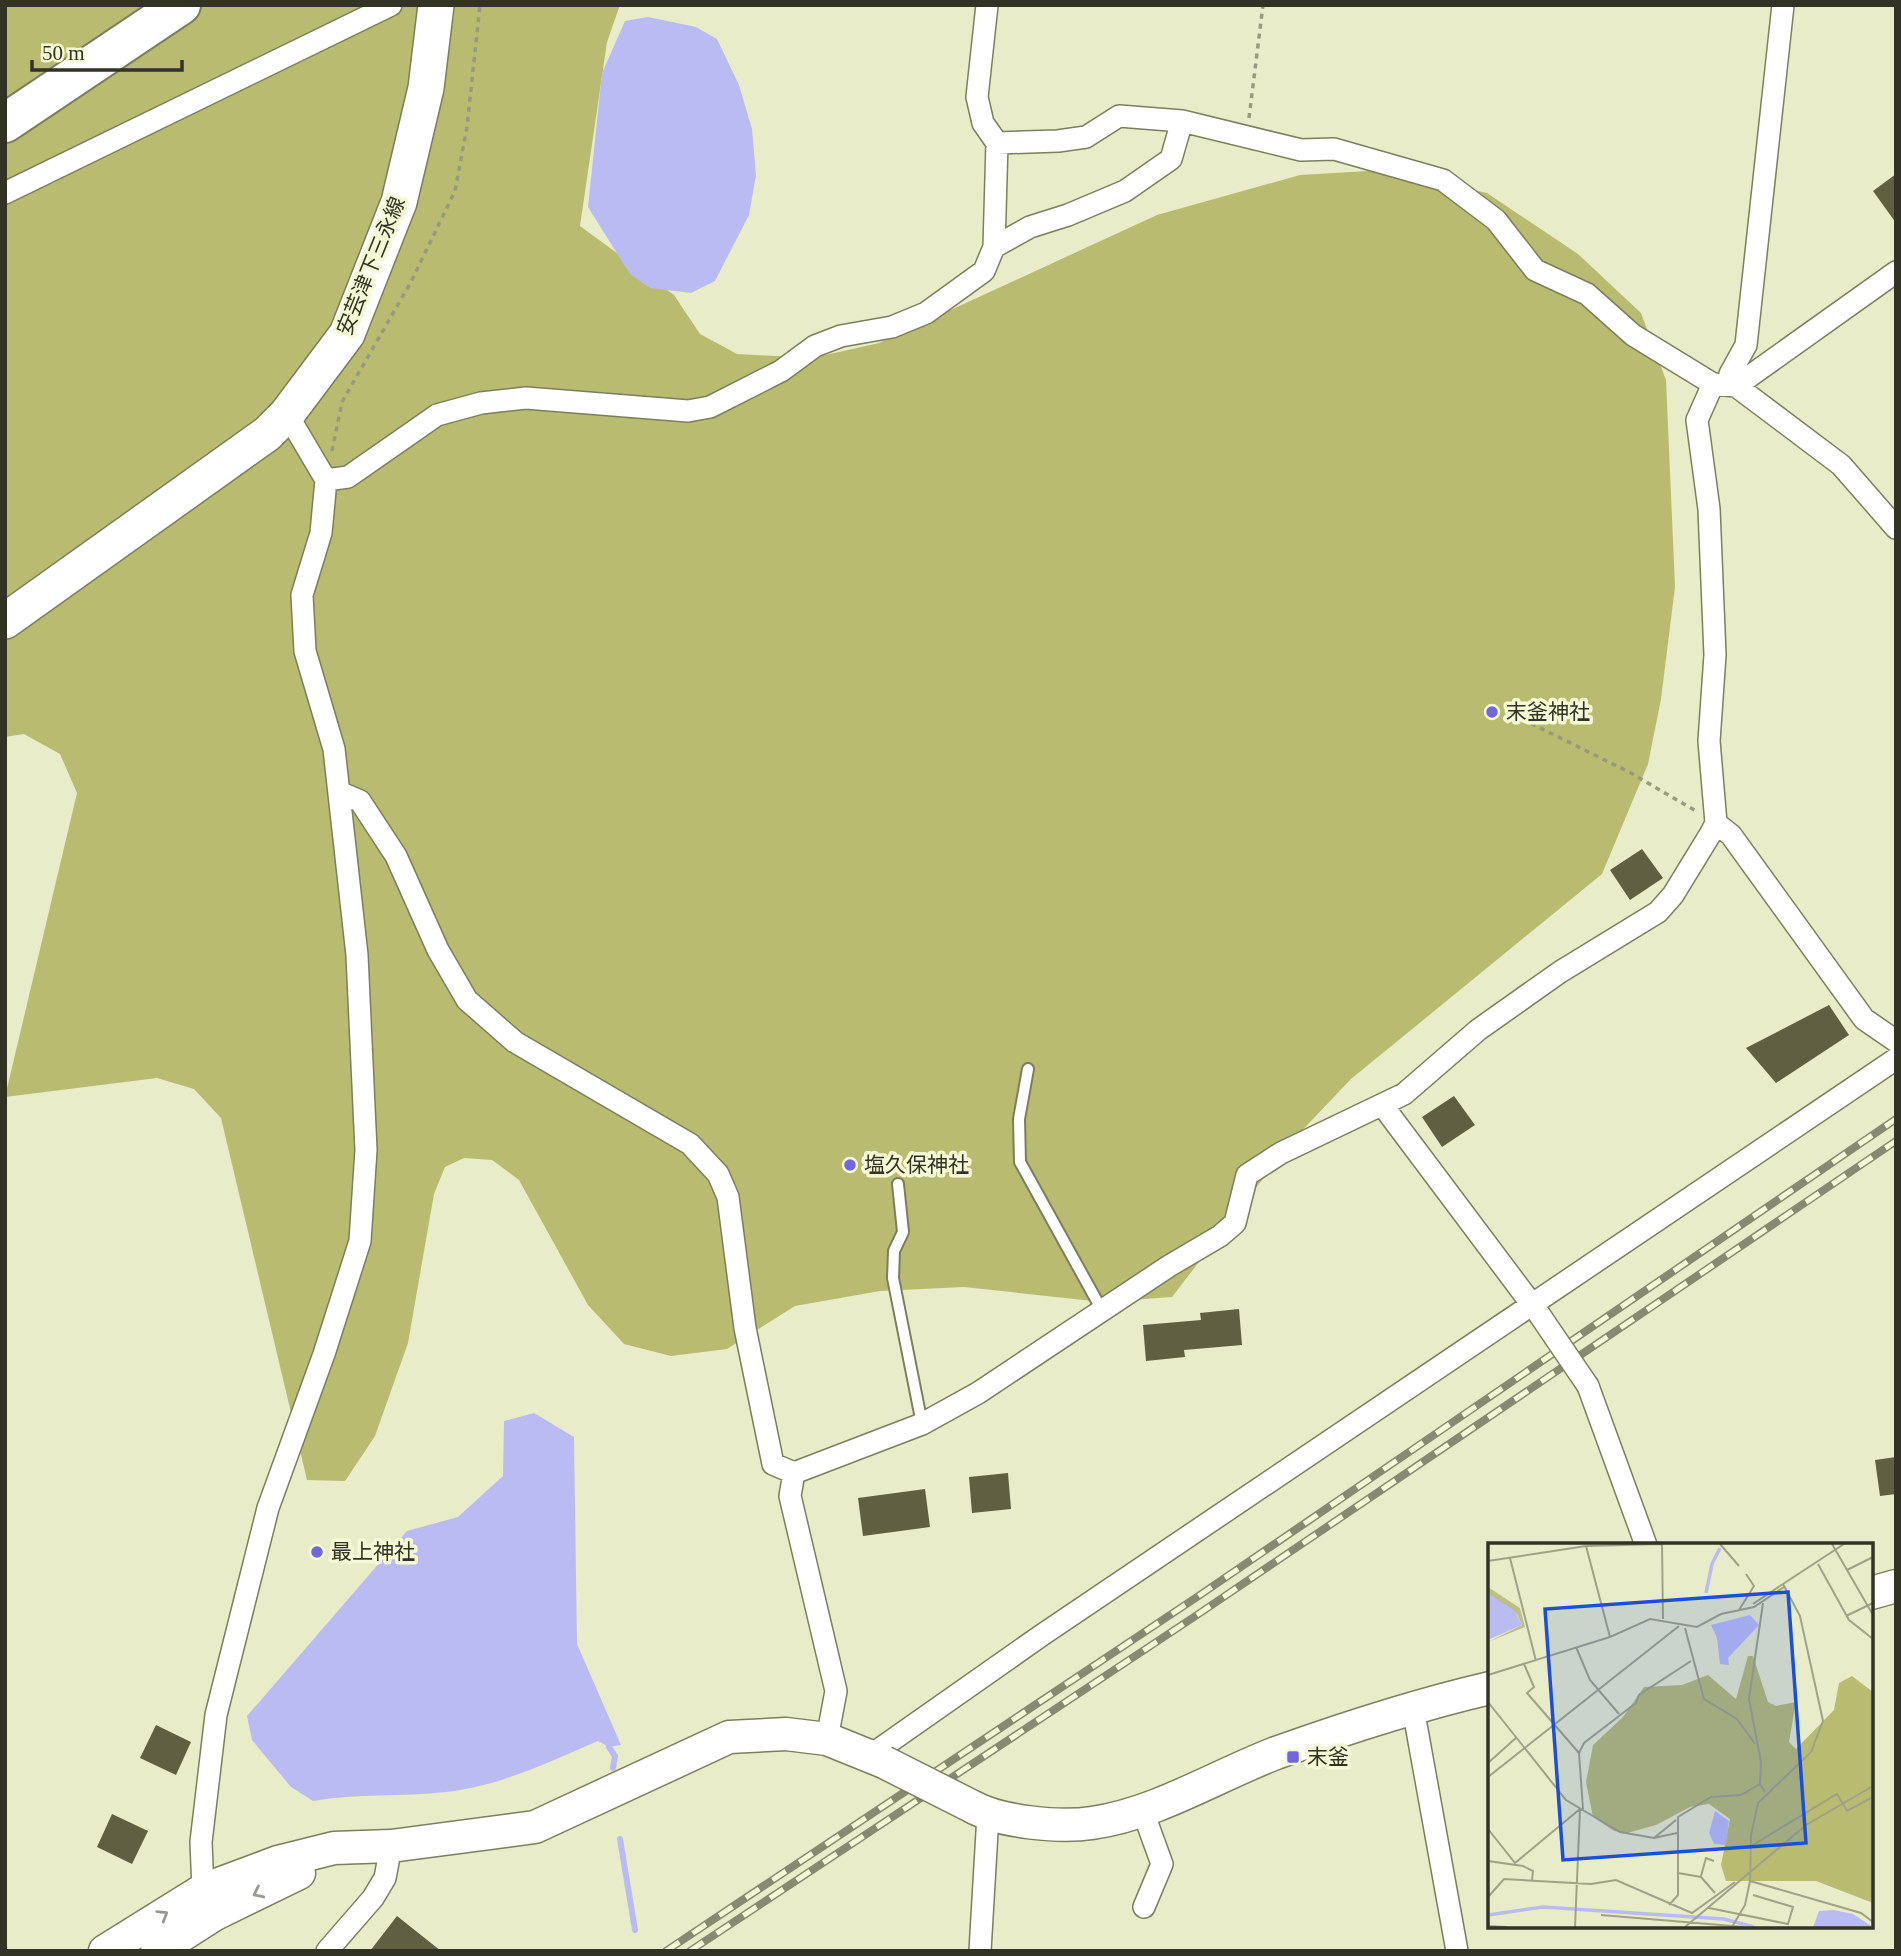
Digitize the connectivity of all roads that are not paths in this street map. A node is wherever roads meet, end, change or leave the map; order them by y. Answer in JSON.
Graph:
{"nodes":[{"id":1,"x":181,"y":5,"type":"edge"},
{"id":2,"x":391,"y":5,"type":"edge"},
{"id":3,"x":436,"y":5,"type":"edge"},
{"id":4,"x":987,"y":5,"type":"edge"},
{"id":5,"x":1783,"y":5,"type":"edge"},
{"id":6,"x":1182,"y":121,"type":"junction"},
{"id":7,"x":5,"y":123,"type":"edge"},
{"id":8,"x":996,"y":142,"type":"junction"},
{"id":9,"x":5,"y":192,"type":"edge"},
{"id":10,"x":994,"y":247,"type":"junction"},
{"id":11,"x":1896,"y":272,"type":"edge"},
{"id":12,"x":1713,"y":384,"type":"junction"},
{"id":13,"x":1736,"y":386,"type":"junction"},
{"id":14,"x":287,"y":414,"type":"junction"},
{"id":15,"x":326,"y":480,"type":"junction"},
{"id":16,"x":1896,"y":528,"type":"edge"},
{"id":17,"x":5,"y":621,"type":"edge"},
{"id":18,"x":339,"y":792,"type":"junction"},
{"id":19,"x":1716,"y":823,"type":"junction"},
{"id":20,"x":1896,"y":1041,"type":"edge"},
{"id":21,"x":1896,"y":1059,"type":"edge"},
{"id":22,"x":1028,"y":1069,"type":"dead end"},
{"id":23,"x":1383,"y":1106,"type":"junction"},
{"id":24,"x":898,"y":1184,"type":"dead end"},
{"id":25,"x":1536,"y":1310,"type":"junction"},
{"id":26,"x":1103,"y":1312,"type":"junction"},
{"id":27,"x":922,"y":1424,"type":"junction"},
{"id":28,"x":794,"y":1473,"type":"junction"},
{"id":29,"x":1645,"y":1543,"type":"edge"},
{"id":30,"x":1896,"y":1586,"type":"edge"},
{"id":31,"x":1873,"y":1592,"type":"edge"},
{"id":32,"x":1488,"y":1689,"type":"edge"},
{"id":33,"x":1413,"y":1708,"type":"junction"},
{"id":34,"x":827,"y":1739,"type":"junction"},
{"id":35,"x":878,"y":1758,"type":"junction"},
{"id":36,"x":1142,"y":1809,"type":"junction"},
{"id":37,"x":980,"y":1811,"type":"junction"},
{"id":38,"x":391,"y":1846,"type":"junction"},
{"id":39,"x":203,"y":1890,"type":"junction"},
{"id":40,"x":1144,"y":1907,"type":"dead end"},
{"id":41,"x":105,"y":1951,"type":"edge"},
{"id":42,"x":157,"y":1951,"type":"edge"},
{"id":43,"x":327,"y":1951,"type":"edge"},
{"id":44,"x":980,"y":1951,"type":"edge"},
{"id":45,"x":1457,"y":1951,"type":"edge"}],
"edges":[{"from":1,"to":7,"type":"highway"},
{"from":2,"to":9,"type":"street"},
{"from":3,"to":14,"type":"main road","name":"安芸津下三永線"},
{"from":4,"to":8,"type":"street"},
{"from":5,"to":13,"type":"street"},
{"from":6,"to":8,"type":"street"},
{"from":6,"to":10,"type":"street"},
{"from":6,"to":12,"type":"street"},
{"from":8,"to":10,"type":"street"},
{"from":10,"to":15,"type":"street"},
{"from":11,"to":13,"type":"street"},
{"from":12,"to":13,"type":"street"},
{"from":12,"to":19,"type":"street"},
{"from":13,"to":16,"type":"street"},
{"from":14,"to":15,"type":"street"},
{"from":14,"to":17,"type":"main road","name":"安芸津下三永線"},
{"from":15,"to":18,"type":"street"},
{"from":18,"to":28,"type":"street"},
{"from":18,"to":39,"type":"street"},
{"from":19,"to":20,"type":"street"},
{"from":19,"to":23,"type":"street"},
{"from":21,"to":25,"type":"street"},
{"from":22,"to":26,"type":"lane"},
{"from":23,"to":25,"type":"street"},
{"from":23,"to":26,"type":"street"},
{"from":24,"to":27,"type":"lane"},
{"from":25,"to":29,"type":"street","bridge":true},
{"from":25,"to":35,"type":"street"},
{"from":26,"to":27,"type":"street"},
{"from":27,"to":28,"type":"street"},
{"from":28,"to":34,"type":"street"},
{"from":30,"to":31,"type":"street"},
{"from":32,"to":33,"type":"street"},
{"from":33,"to":36,"type":"street"},
{"from":33,"to":45,"type":"street"},
{"from":34,"to":35,"type":"street"},
{"from":34,"to":38,"type":"street"},
{"from":35,"to":37,"type":"street","bridge":true},
{"from":36,"to":37,"type":"street"},
{"from":36,"to":40,"type":"street"},
{"from":37,"to":44,"type":"street"},
{"from":38,"to":39,"type":"street"},
{"from":38,"to":42,"type":"street","one_way":true},
{"from":38,"to":43,"type":"street"},
{"from":41,"to":39,"type":"street","one_way":true}]}
